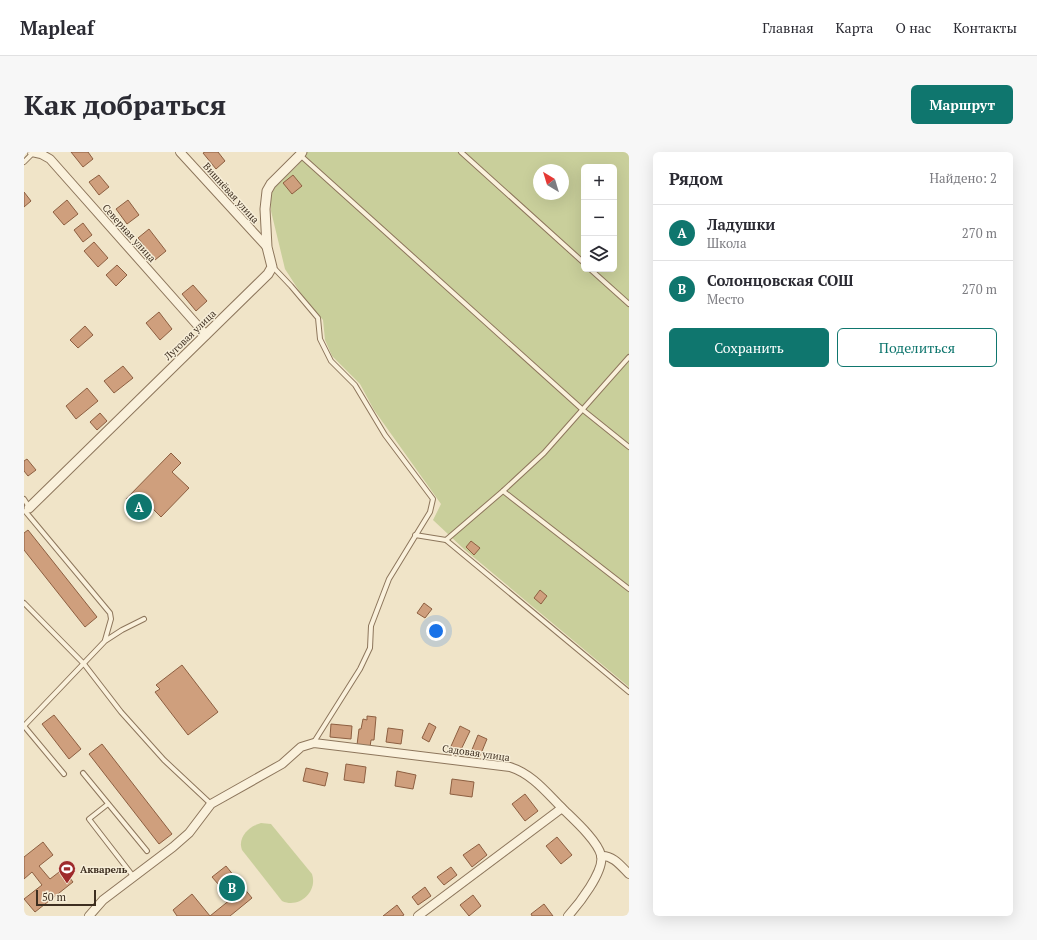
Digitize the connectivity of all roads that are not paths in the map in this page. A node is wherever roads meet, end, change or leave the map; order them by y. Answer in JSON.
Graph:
{"nodes":[{"id":1,"x":32,"y":152,"type":"edge"},
{"id":2,"x":180,"y":152,"type":"edge"},
{"id":3,"x":461,"y":152,"type":"edge"},
{"id":4,"x":301,"y":154,"type":"edge"},
{"id":5,"x":24,"y":162,"type":"edge"},
{"id":6,"x":267,"y":247,"type":"junction"},
{"id":7,"x":581,"y":260,"type":"edge"},
{"id":8,"x":272,"y":266,"type":"junction"},
{"id":9,"x":593,"y":272,"type":"edge"},
{"id":10,"x":629,"y":304,"type":"edge"},
{"id":11,"x":206,"y":335,"type":"junction"},
{"id":12,"x":629,"y":358,"type":"edge"},
{"id":13,"x":583,"y":410,"type":"junction"},
{"id":14,"x":629,"y":446,"type":"edge"},
{"id":15,"x":503,"y":491,"type":"junction"},
{"id":16,"x":24,"y":499,"type":"edge"},
{"id":17,"x":26,"y":510,"type":"edge"},
{"id":18,"x":415,"y":535,"type":"junction"},
{"id":19,"x":446,"y":540,"type":"junction"},
{"id":20,"x":629,"y":589,"type":"edge"},
{"id":21,"x":24,"y":603,"type":"edge"},
{"id":22,"x":144,"y":619,"type":"dead end"},
{"id":23,"x":105,"y":641,"type":"junction"},
{"id":24,"x":84,"y":664,"type":"junction"},
{"id":25,"x":629,"y":692,"type":"edge"},
{"id":26,"x":24,"y":726,"type":"edge"},
{"id":27,"x":314,"y":743,"type":"junction"},
{"id":28,"x":83,"y":773,"type":"dead end"},
{"id":29,"x":64,"y":774,"type":"dead end"},
{"id":30,"x":108,"y":804,"type":"junction"},
{"id":31,"x":211,"y":804,"type":"junction"},
{"id":32,"x":562,"y":808,"type":"junction"},
{"id":33,"x":147,"y":851,"type":"dead end"},
{"id":34,"x":601,"y":856,"type":"junction"},
{"id":35,"x":629,"y":874,"type":"edge"},
{"id":36,"x":133,"y":876,"type":"junction"},
{"id":37,"x":89,"y":916,"type":"edge"},
{"id":38,"x":418,"y":916,"type":"edge"},
{"id":39,"x":568,"y":916,"type":"edge"}],
"edges":[{"from":1,"to":5,"type":"lane"},
{"from":1,"to":11,"type":"street","name":"Северная улица"},
{"from":2,"to":6,"type":"street","name":"Вишнёвая улица"},
{"from":3,"to":7,"type":"lane"},
{"from":4,"to":6,"type":"street"},
{"from":4,"to":13,"type":"lane"},
{"from":6,"to":8,"type":"street"},
{"from":8,"to":11,"type":"street","name":"Луговая улица"},
{"from":8,"to":18,"type":"lane"},
{"from":9,"to":10,"type":"lane"},
{"from":11,"to":17,"type":"street","name":"Луговая улица"},
{"from":12,"to":13,"type":"lane"},
{"from":13,"to":14,"type":"lane"},
{"from":13,"to":15,"type":"lane"},
{"from":15,"to":19,"type":"lane"},
{"from":15,"to":20,"type":"lane"},
{"from":16,"to":17,"type":"lane"},
{"from":17,"to":23,"type":"lane"},
{"from":18,"to":19,"type":"lane"},
{"from":18,"to":27,"type":"lane"},
{"from":19,"to":25,"type":"lane"},
{"from":21,"to":24,"type":"lane"},
{"from":22,"to":23,"type":"lane"},
{"from":23,"to":24,"type":"lane"},
{"from":24,"to":26,"type":"lane"},
{"from":24,"to":31,"type":"lane"},
{"from":26,"to":29,"type":"lane"},
{"from":27,"to":31,"type":"street"},
{"from":27,"to":32,"type":"street","name":"Садовая улица"},
{"from":28,"to":30,"type":"lane"},
{"from":30,"to":33,"type":"lane"},
{"from":30,"to":36,"type":"lane"},
{"from":31,"to":36,"type":"street"},
{"from":32,"to":34,"type":"street","name":"Садовая улица"},
{"from":32,"to":38,"type":"street"},
{"from":34,"to":35,"type":"street"},
{"from":34,"to":39,"type":"street"},
{"from":36,"to":37,"type":"street"}]}
